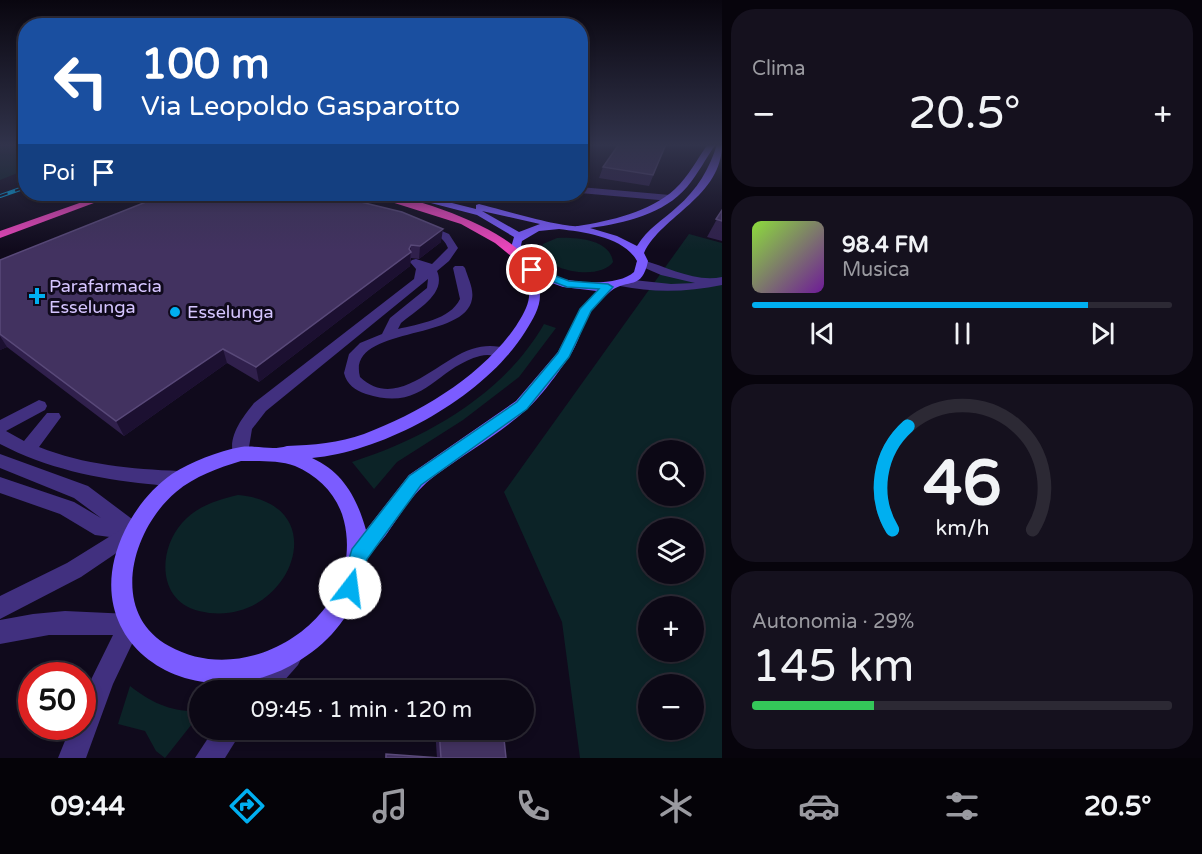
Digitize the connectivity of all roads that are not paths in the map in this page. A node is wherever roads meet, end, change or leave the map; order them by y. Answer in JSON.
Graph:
{"nodes":[{"id":1,"x":688,"y":179,"type":"edge"},
{"id":2,"x":705,"y":179,"type":"edge"},
{"id":3,"x":588,"y":191,"type":"edge"},
{"id":4,"x":618,"y":193,"type":"junction"},
{"id":5,"x":670,"y":198,"type":"junction"},
{"id":6,"x":72,"y":201,"type":"edge"},
{"id":7,"x":94,"y":201,"type":"edge"},
{"id":8,"x":397,"y":201,"type":"edge"},
{"id":9,"x":436,"y":201,"type":"edge"},
{"id":10,"x":461,"y":207,"type":"junction"},
{"id":11,"x":651,"y":208,"type":"junction"},
{"id":12,"x":409,"y":222,"type":"edge"},
{"id":13,"x":560,"y":226,"type":"junction"},
{"id":14,"x":0,"y":227,"type":"edge"},
{"id":15,"x":578,"y":227,"type":"junction"},
{"id":16,"x":0,"y":235,"type":"edge"},
{"id":17,"x":519,"y":236,"type":"junction"},
{"id":18,"x":517,"y":257,"type":"junction"},
{"id":19,"x":640,"y":259,"type":"junction"},
{"id":20,"x":459,"y":268,"type":"dead end"},
{"id":21,"x":432,"y":269,"type":"junction"},
{"id":22,"x":719,"y":282,"type":"edge"},
{"id":23,"x":616,"y":285,"type":"junction"},
{"id":24,"x":388,"y":335,"type":"junction"},
{"id":25,"x":503,"y":352,"type":"junction"},
{"id":26,"x":39,"y":406,"type":"dead end"},
{"id":27,"x":53,"y":417,"type":"dead end"},
{"id":28,"x":0,"y":427,"type":"edge"},
{"id":29,"x":0,"y":436,"type":"edge"},
{"id":30,"x":30,"y":450,"type":"junction"},
{"id":31,"x":241,"y":454,"type":"junction"},
{"id":32,"x":271,"y":454,"type":"junction"},
{"id":33,"x":0,"y":461,"type":"edge"},
{"id":34,"x":179,"y":479,"type":"junction"},
{"id":35,"x":0,"y":486,"type":"edge"},
{"id":36,"x":133,"y":531,"type":"junction"},
{"id":37,"x":359,"y":555,"type":"junction"},
{"id":38,"x":0,"y":608,"type":"edge"},
{"id":39,"x":130,"y":625,"type":"junction"},
{"id":40,"x":0,"y":632,"type":"edge"},
{"id":41,"x":298,"y":649,"type":"junction"},
{"id":42,"x":269,"y":680,"type":"edge"},
{"id":43,"x":222,"y":740,"type":"edge"},
{"id":44,"x":72,"y":758,"type":"edge"},
{"id":45,"x":209,"y":758,"type":"edge"}],
"edges":[{"from":1,"to":5,"type":"main road"},
{"from":2,"to":19,"type":"main road"},
{"from":3,"to":4,"type":"street"},
{"from":4,"to":5,"type":"street"},
{"from":4,"to":11,"type":"street"},
{"from":5,"to":11,"type":"main road"},
{"from":6,"to":14,"type":"highway"},
{"from":7,"to":16,"type":"highway"},
{"from":8,"to":18,"type":"highway"},
{"from":9,"to":10,"type":"main road"},
{"from":10,"to":13,"type":"main road"},
{"from":10,"to":17,"type":"main road"},
{"from":11,"to":15,"type":"main road"},
{"from":12,"to":21,"type":"street"},
{"from":13,"to":15,"type":"main road"},
{"from":13,"to":17,"type":"main road"},
{"from":15,"to":19,"type":"main road"},
{"from":17,"to":18,"type":"main road"},
{"from":18,"to":23,"type":"main road"},
{"from":18,"to":25,"type":"main road"},
{"from":19,"to":22,"type":"street"},
{"from":19,"to":23,"type":"main road"},
{"from":20,"to":24,"type":"street"},
{"from":21,"to":24,"type":"street"},
{"from":21,"to":31,"type":"street"},
{"from":22,"to":23,"type":"street"},
{"from":23,"to":37,"type":"main road"},
{"from":24,"to":25,"type":"street"},
{"from":25,"to":32,"type":"main road"},
{"from":26,"to":28,"type":"street"},
{"from":27,"to":30,"type":"street"},
{"from":29,"to":30,"type":"street"},
{"from":30,"to":34,"type":"street"},
{"from":31,"to":32,"type":"main road"},
{"from":31,"to":34,"type":"main road"},
{"from":32,"to":37,"type":"main road"},
{"from":33,"to":36,"type":"street"},
{"from":34,"to":36,"type":"main road"},
{"from":35,"to":36,"type":"street"},
{"from":36,"to":38,"type":"street"},
{"from":36,"to":39,"type":"main road"},
{"from":37,"to":41,"type":"main road"},
{"from":39,"to":40,"type":"street"},
{"from":39,"to":41,"type":"main road"},
{"from":39,"to":44,"type":"street"},
{"from":41,"to":42,"type":"street"},
{"from":43,"to":45,"type":"street"}]}
